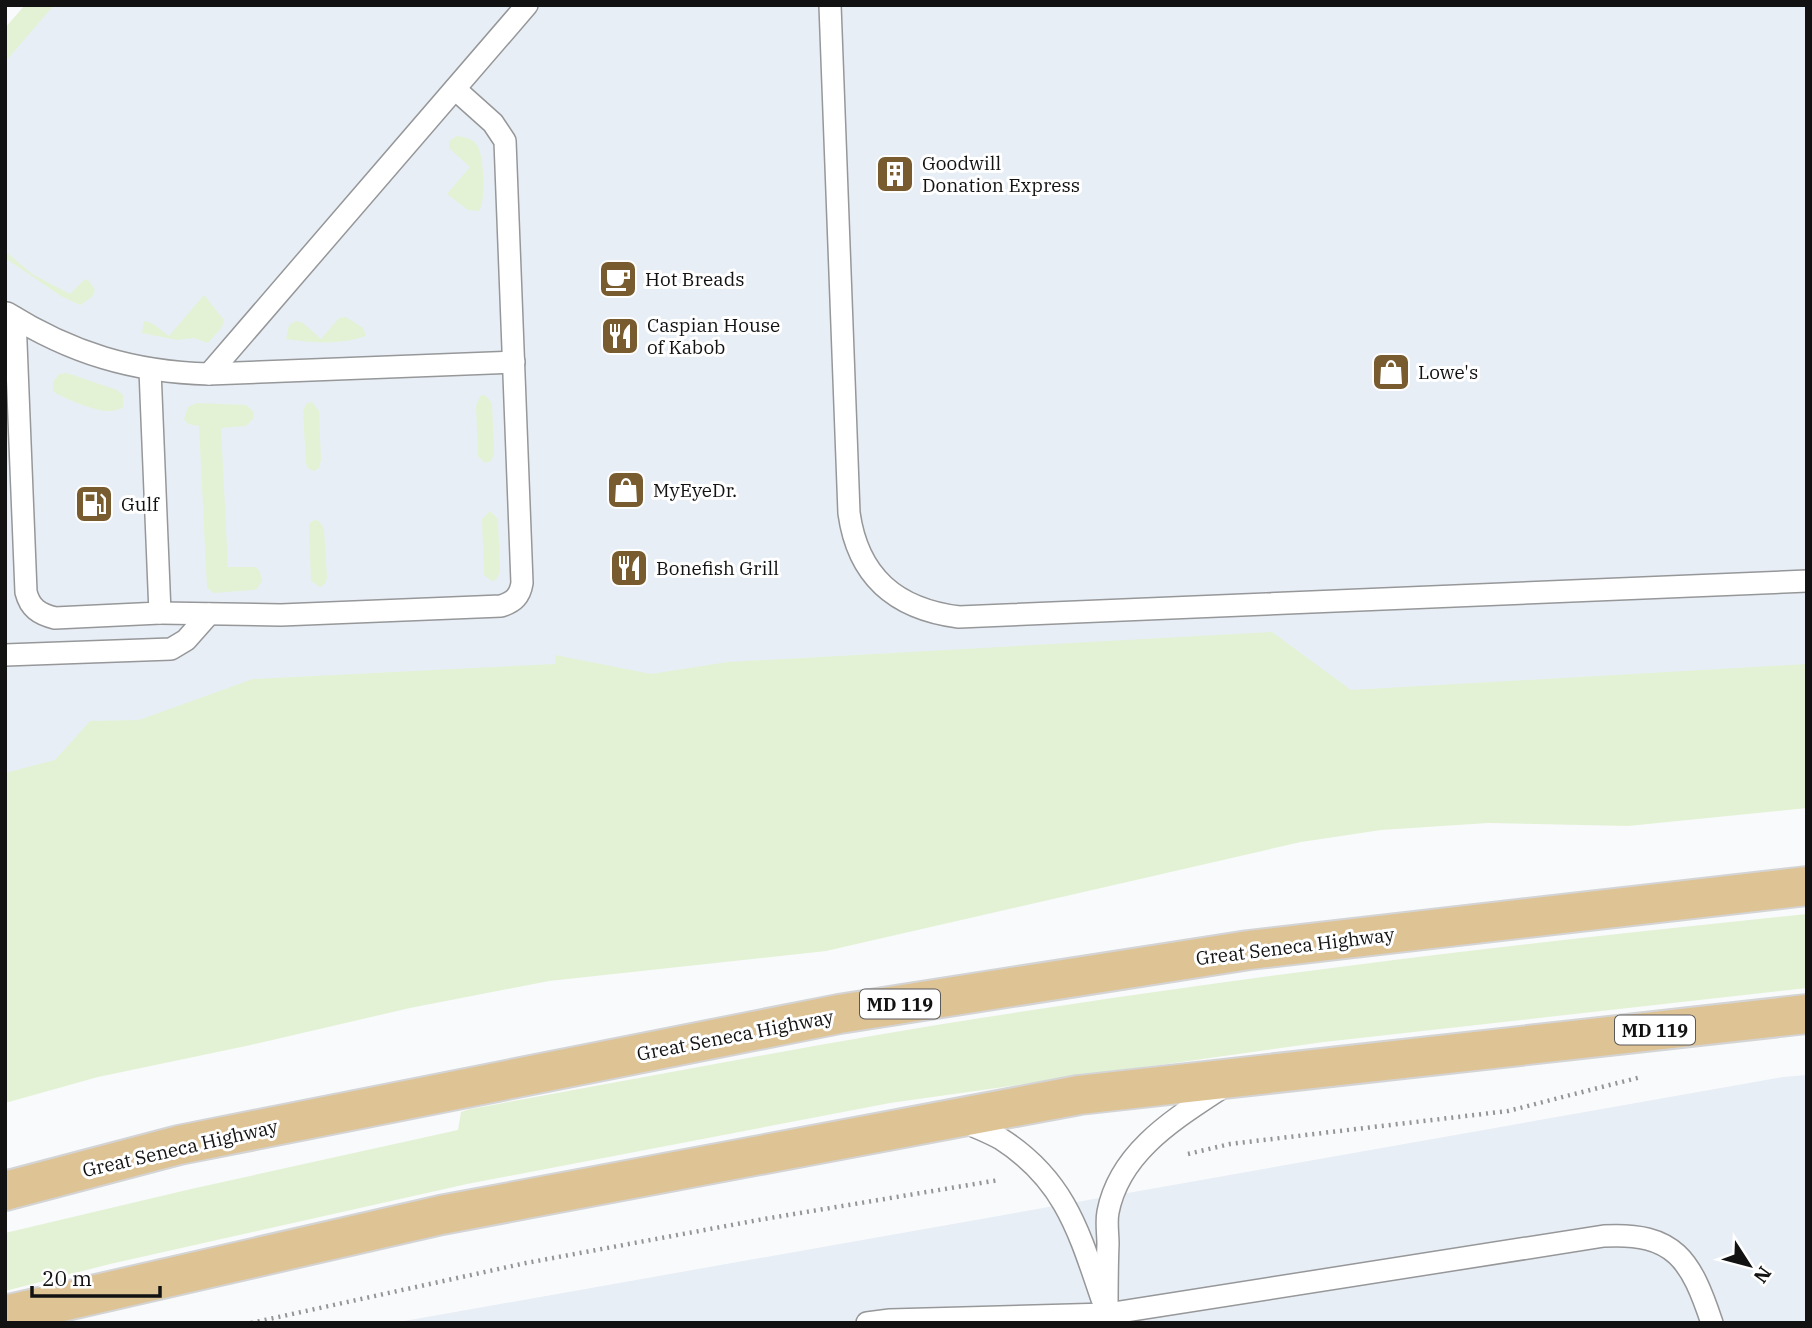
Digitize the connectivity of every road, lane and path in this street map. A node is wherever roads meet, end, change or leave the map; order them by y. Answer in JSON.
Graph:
{"nodes":[{"id":1,"x":527,"y":5,"type":"edge"},
{"id":2,"x":830,"y":5,"type":"edge"},
{"id":3,"x":454,"y":89,"type":"junction"},
{"id":4,"x":10,"y":315,"type":"edge"},
{"id":5,"x":514,"y":362,"type":"junction"},
{"id":6,"x":150,"y":370,"type":"junction"},
{"id":7,"x":209,"y":374,"type":"junction"},
{"id":8,"x":1807,"y":581,"type":"edge"},
{"id":9,"x":160,"y":614,"type":"junction"},
{"id":10,"x":209,"y":614,"type":"junction"},
{"id":11,"x":5,"y":655,"type":"edge"},
{"id":12,"x":1807,"y":886,"type":"edge"},
{"id":13,"x":1807,"y":1014,"type":"edge"},
{"id":14,"x":1647,"y":1076,"type":"dead end"},
{"id":15,"x":1239,"y":1077,"type":"junction"},
{"id":16,"x":956,"y":1118,"type":"junction"},
{"id":17,"x":1183,"y":1156,"type":"dead end"},
{"id":18,"x":1007,"y":1182,"type":"dead end"},
{"id":19,"x":5,"y":1191,"type":"edge"},
{"id":20,"x":1107,"y":1314,"type":"junction"},
{"id":21,"x":5,"y":1315,"type":"edge"},
{"id":22,"x":251,"y":1323,"type":"edge"},
{"id":23,"x":866,"y":1323,"type":"edge"},
{"id":24,"x":1712,"y":1323,"type":"edge"}],
"edges":[{"from":1,"to":3,"type":"lane"},
{"from":2,"to":8,"type":"lane"},
{"from":3,"to":5,"type":"lane"},
{"from":3,"to":7,"type":"lane"},
{"from":4,"to":6,"type":"lane"},
{"from":4,"to":9,"type":"lane"},
{"from":5,"to":7,"type":"lane"},
{"from":5,"to":10,"type":"lane"},
{"from":6,"to":7,"type":"lane"},
{"from":6,"to":9,"type":"lane"},
{"from":9,"to":10,"type":"lane"},
{"from":10,"to":11,"type":"lane"},
{"from":12,"to":19,"type":"main road","name":"Great Seneca Highway","number":"MD 119"},
{"from":13,"to":15,"type":"main road","number":"MD 119"},
{"from":14,"to":17,"type":"path"},
{"from":15,"to":16,"type":"main road","number":"MD 119"},
{"from":15,"to":20,"type":"lane"},
{"from":16,"to":20,"type":"lane"},
{"from":16,"to":21,"type":"main road","number":"MD 119"},
{"from":18,"to":22,"type":"path"},
{"from":20,"to":23,"type":"lane"},
{"from":20,"to":24,"type":"lane"}]}
